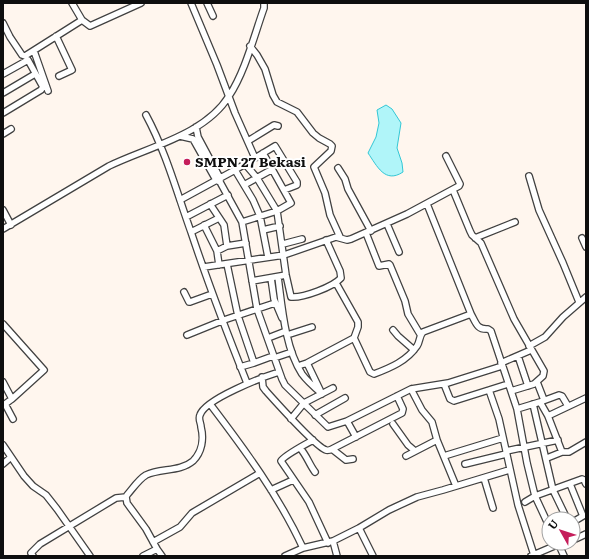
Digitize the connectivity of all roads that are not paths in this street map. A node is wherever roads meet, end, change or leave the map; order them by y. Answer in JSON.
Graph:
{"nodes":[{"id":1,"x":72,"y":3,"type":"edge"},
{"id":2,"x":141,"y":3,"type":"edge"},
{"id":3,"x":191,"y":3,"type":"edge"},
{"id":4,"x":207,"y":3,"type":"edge"},
{"id":5,"x":265,"y":3,"type":"edge"},
{"id":6,"x":213,"y":16,"type":"dead end"},
{"id":7,"x":82,"y":20,"type":"junction"},
{"id":8,"x":3,"y":23,"type":"edge"},
{"id":9,"x":56,"y":36,"type":"junction"},
{"id":10,"x":250,"y":46,"type":"junction"},
{"id":11,"x":34,"y":51,"type":"junction"},
{"id":12,"x":26,"y":58,"type":"junction"},
{"id":13,"x":3,"y":71,"type":"edge"},
{"id":14,"x":3,"y":74,"type":"edge"},
{"id":15,"x":35,"y":74,"type":"junction"},
{"id":16,"x":59,"y":76,"type":"dead end"},
{"id":17,"x":48,"y":92,"type":"dead end"},
{"id":18,"x":3,"y":94,"type":"edge"},
{"id":19,"x":229,"y":97,"type":"junction"},
{"id":20,"x":3,"y":114,"type":"edge"},
{"id":21,"x":146,"y":115,"type":"dead end"},
{"id":22,"x":278,"y":126,"type":"dead end"},
{"id":23,"x":196,"y":127,"type":"junction"},
{"id":24,"x":11,"y":128,"type":"dead end"},
{"id":25,"x":3,"y":134,"type":"edge"},
{"id":26,"x":178,"y":136,"type":"junction"},
{"id":27,"x":195,"y":138,"type":"junction"},
{"id":28,"x":248,"y":141,"type":"junction"},
{"id":29,"x":160,"y":145,"type":"junction"},
{"id":30,"x":263,"y":153,"type":"junction"},
{"id":31,"x":446,"y":156,"type":"dead end"},
{"id":32,"x":255,"y":158,"type":"junction"},
{"id":33,"x":246,"y":164,"type":"junction"},
{"id":34,"x":338,"y":168,"type":"dead end"},
{"id":35,"x":235,"y":170,"type":"junction"},
{"id":36,"x":271,"y":170,"type":"junction"},
{"id":37,"x":529,"y":176,"type":"dead end"},
{"id":38,"x":257,"y":178,"type":"junction"},
{"id":39,"x":218,"y":180,"type":"junction"},
{"id":40,"x":244,"y":185,"type":"junction"},
{"id":41,"x":284,"y":190,"type":"junction"},
{"id":42,"x":453,"y":190,"type":"junction"},
{"id":43,"x":228,"y":195,"type":"junction"},
{"id":44,"x":180,"y":200,"type":"junction"},
{"id":45,"x":210,"y":204,"type":"junction"},
{"id":46,"x":427,"y":204,"type":"junction"},
{"id":47,"x":3,"y":210,"type":"edge"},
{"id":48,"x":277,"y":211,"type":"junction"},
{"id":49,"x":260,"y":216,"type":"junction"},
{"id":50,"x":186,"y":217,"type":"junction"},
{"id":51,"x":5,"y":218,"type":"edge"},
{"id":52,"x":219,"y":218,"type":"junction"},
{"id":53,"x":242,"y":222,"type":"junction"},
{"id":54,"x":515,"y":222,"type":"dead end"},
{"id":55,"x":11,"y":224,"type":"junction"},
{"id":56,"x":386,"y":224,"type":"junction"},
{"id":57,"x":204,"y":225,"type":"junction"},
{"id":58,"x":280,"y":226,"type":"junction"},
{"id":59,"x":3,"y":229,"type":"edge"},
{"id":60,"x":263,"y":230,"type":"junction"},
{"id":61,"x":191,"y":232,"type":"junction"},
{"id":62,"x":368,"y":232,"type":"junction"},
{"id":63,"x":340,"y":237,"type":"junction"},
{"id":64,"x":475,"y":238,"type":"junction"},
{"id":65,"x":582,"y":238,"type":"dead end"},
{"id":66,"x":302,"y":239,"type":"dead end"},
{"id":67,"x":326,"y":240,"type":"junction"},
{"id":68,"x":246,"y":243,"type":"junction"},
{"id":69,"x":282,"y":244,"type":"junction"},
{"id":70,"x":227,"y":246,"type":"junction"},
{"id":71,"x":586,"y":247,"type":"edge"},
{"id":72,"x":217,"y":250,"type":"junction"},
{"id":73,"x":400,"y":252,"type":"dead end"},
{"id":74,"x":284,"y":255,"type":"junction"},
{"id":75,"x":268,"y":257,"type":"junction"},
{"id":76,"x":249,"y":261,"type":"junction"},
{"id":77,"x":227,"y":264,"type":"junction"},
{"id":78,"x":219,"y":265,"type":"junction"},
{"id":79,"x":204,"y":267,"type":"junction"},
{"id":80,"x":286,"y":275,"type":"junction"},
{"id":81,"x":278,"y":277,"type":"junction"},
{"id":82,"x":271,"y":278,"type":"junction"},
{"id":83,"x":252,"y":281,"type":"junction"},
{"id":84,"x":336,"y":283,"type":"junction"},
{"id":85,"x":184,"y":292,"type":"dead end"},
{"id":86,"x":212,"y":294,"type":"junction"},
{"id":87,"x":586,"y":297,"type":"edge"},
{"id":88,"x":579,"y":302,"type":"junction"},
{"id":89,"x":275,"y":303,"type":"junction"},
{"id":90,"x":257,"y":309,"type":"junction"},
{"id":91,"x":471,"y":314,"type":"junction"},
{"id":92,"x":238,"y":316,"type":"junction"},
{"id":93,"x":223,"y":321,"type":"junction"},
{"id":94,"x":284,"y":323,"type":"junction"},
{"id":95,"x":3,"y":324,"type":"edge"},
{"id":96,"x":312,"y":327,"type":"dead end"},
{"id":97,"x":393,"y":330,"type":"dead end"},
{"id":98,"x":287,"y":333,"type":"junction"},
{"id":99,"x":420,"y":334,"type":"junction"},
{"id":100,"x":187,"y":335,"type":"dead end"},
{"id":101,"x":268,"y":338,"type":"junction"},
{"id":102,"x":354,"y":338,"type":"junction"},
{"id":103,"x":530,"y":348,"type":"junction"},
{"id":104,"x":414,"y":350,"type":"junction"},
{"id":105,"x":292,"y":352,"type":"junction"},
{"id":106,"x":518,"y":356,"type":"junction"},
{"id":107,"x":274,"y":357,"type":"junction"},
{"id":108,"x":254,"y":363,"type":"junction"},
{"id":109,"x":307,"y":363,"type":"junction"},
{"id":110,"x":502,"y":364,"type":"junction"},
{"id":111,"x":298,"y":366,"type":"junction"},
{"id":112,"x":240,"y":368,"type":"junction"},
{"id":113,"x":279,"y":372,"type":"junction"},
{"id":114,"x":262,"y":377,"type":"junction"},
{"id":115,"x":3,"y":382,"type":"edge"},
{"id":116,"x":538,"y":382,"type":"junction"},
{"id":117,"x":246,"y":383,"type":"junction"},
{"id":118,"x":444,"y":384,"type":"junction"},
{"id":119,"x":508,"y":384,"type":"junction"},
{"id":120,"x":528,"y":386,"type":"junction"},
{"id":121,"x":333,"y":388,"type":"dead end"},
{"id":122,"x":411,"y":390,"type":"junction"},
{"id":123,"x":489,"y":390,"type":"junction"},
{"id":124,"x":511,"y":391,"type":"junction"},
{"id":125,"x":322,"y":394,"type":"junction"},
{"id":126,"x":397,"y":396,"type":"junction"},
{"id":127,"x":345,"y":398,"type":"dead end"},
{"id":128,"x":586,"y":398,"type":"edge"},
{"id":129,"x":12,"y":399,"type":"junction"},
{"id":130,"x":542,"y":401,"type":"junction"},
{"id":131,"x":304,"y":403,"type":"junction"},
{"id":132,"x":210,"y":404,"type":"junction"},
{"id":133,"x":533,"y":404,"type":"junction"},
{"id":134,"x":4,"y":405,"type":"edge"},
{"id":135,"x":568,"y":406,"type":"junction"},
{"id":136,"x":517,"y":410,"type":"junction"},
{"id":137,"x":315,"y":415,"type":"junction"},
{"id":138,"x":548,"y":416,"type":"junction"},
{"id":139,"x":13,"y":419,"type":"dead end"},
{"id":140,"x":291,"y":419,"type":"junction"},
{"id":141,"x":348,"y":421,"type":"junction"},
{"id":142,"x":393,"y":424,"type":"dead end"},
{"id":143,"x":356,"y":437,"type":"junction"},
{"id":144,"x":503,"y":438,"type":"junction"},
{"id":145,"x":313,"y":440,"type":"junction"},
{"id":146,"x":437,"y":440,"type":"junction"},
{"id":147,"x":558,"y":440,"type":"junction"},
{"id":148,"x":586,"y":442,"type":"edge"},
{"id":149,"x":542,"y":444,"type":"junction"},
{"id":150,"x":3,"y":445,"type":"edge"},
{"id":151,"x":524,"y":447,"type":"junction"},
{"id":152,"x":300,"y":448,"type":"junction"},
{"id":153,"x":332,"y":449,"type":"junction"},
{"id":154,"x":415,"y":451,"type":"junction"},
{"id":155,"x":506,"y":452,"type":"junction"},
{"id":156,"x":562,"y":452,"type":"junction"},
{"id":157,"x":406,"y":456,"type":"dead end"},
{"id":158,"x":444,"y":456,"type":"junction"},
{"id":159,"x":11,"y":457,"type":"junction"},
{"id":160,"x":547,"y":458,"type":"junction"},
{"id":161,"x":353,"y":459,"type":"dead end"},
{"id":162,"x":3,"y":464,"type":"edge"},
{"id":163,"x":465,"y":464,"type":"dead end"},
{"id":164,"x":509,"y":470,"type":"junction"},
{"id":165,"x":315,"y":472,"type":"dead end"},
{"id":166,"x":260,"y":473,"type":"junction"},
{"id":167,"x":484,"y":478,"type":"junction"},
{"id":168,"x":293,"y":480,"type":"junction"},
{"id":169,"x":570,"y":484,"type":"junction"},
{"id":170,"x":586,"y":484,"type":"edge"},
{"id":171,"x":456,"y":486,"type":"junction"},
{"id":172,"x":271,"y":490,"type":"junction"},
{"id":173,"x":553,"y":490,"type":"junction"},
{"id":174,"x":536,"y":496,"type":"junction"},
{"id":175,"x":126,"y":497,"type":"junction"},
{"id":176,"x":525,"y":502,"type":"dead end"},
{"id":177,"x":493,"y":508,"type":"dead end"},
{"id":178,"x":542,"y":511,"type":"edge"},
{"id":179,"x":563,"y":511,"type":"edge"},
{"id":180,"x":584,"y":516,"type":"edge"},
{"id":181,"x":70,"y":526,"type":"junction"},
{"id":182,"x":359,"y":528,"type":"junction"},
{"id":183,"x":153,"y":542,"type":"junction"},
{"id":184,"x":331,"y":542,"type":"junction"},
{"id":185,"x":303,"y":548,"type":"junction"},
{"id":186,"x":157,"y":549,"type":"junction"},
{"id":187,"x":543,"y":554,"type":"edge"},
{"id":188,"x":533,"y":555,"type":"edge"},
{"id":189,"x":33,"y":556,"type":"edge"},
{"id":190,"x":90,"y":556,"type":"edge"},
{"id":191,"x":143,"y":556,"type":"edge"},
{"id":192,"x":162,"y":556,"type":"edge"},
{"id":193,"x":285,"y":556,"type":"edge"},
{"id":194,"x":337,"y":556,"type":"edge"},
{"id":195,"x":373,"y":556,"type":"edge"}],
"edges":[{"from":1,"to":7,"type":"street"},
{"from":2,"to":7,"type":"street"},
{"from":3,"to":19,"type":"street"},
{"from":4,"to":6,"type":"street"},
{"from":5,"to":10,"type":"street"},
{"from":7,"to":9,"type":"street"},
{"from":8,"to":12,"type":"street"},
{"from":9,"to":11,"type":"street"},
{"from":9,"to":16,"type":"street"},
{"from":10,"to":19,"type":"street"},
{"from":10,"to":63,"type":"street"},
{"from":11,"to":12,"type":"street"},
{"from":11,"to":17,"type":"street"},
{"from":12,"to":13,"type":"street"},
{"from":12,"to":14,"type":"street"},
{"from":12,"to":15,"type":"street"},
{"from":15,"to":18,"type":"street"},
{"from":15,"to":20,"type":"street"},
{"from":19,"to":23,"type":"street"},
{"from":19,"to":28,"type":"street"},
{"from":21,"to":29,"type":"street"},
{"from":22,"to":28,"type":"street"},
{"from":23,"to":26,"type":"street"},
{"from":23,"to":27,"type":"street"},
{"from":24,"to":25,"type":"street"},
{"from":26,"to":27,"type":"street"},
{"from":26,"to":29,"type":"street"},
{"from":27,"to":39,"type":"street"},
{"from":28,"to":32,"type":"street"},
{"from":29,"to":44,"type":"street"},
{"from":29,"to":55,"type":"street"},
{"from":30,"to":32,"type":"street"},
{"from":30,"to":36,"type":"street"},
{"from":30,"to":41,"type":"street"},
{"from":31,"to":42,"type":"street"},
{"from":32,"to":33,"type":"street"},
{"from":33,"to":35,"type":"street"},
{"from":33,"to":38,"type":"street"},
{"from":34,"to":62,"type":"street"},
{"from":35,"to":39,"type":"street"},
{"from":35,"to":40,"type":"street"},
{"from":36,"to":38,"type":"street"},
{"from":36,"to":41,"type":"street"},
{"from":37,"to":88,"type":"street"},
{"from":38,"to":40,"type":"street"},
{"from":38,"to":48,"type":"street"},
{"from":39,"to":43,"type":"street"},
{"from":39,"to":44,"type":"street"},
{"from":40,"to":49,"type":"street"},
{"from":41,"to":48,"type":"street"},
{"from":42,"to":46,"type":"street"},
{"from":42,"to":64,"type":"street"},
{"from":43,"to":45,"type":"street"},
{"from":43,"to":53,"type":"street"},
{"from":44,"to":50,"type":"street"},
{"from":45,"to":50,"type":"street"},
{"from":45,"to":52,"type":"street"},
{"from":46,"to":56,"type":"street"},
{"from":46,"to":91,"type":"street"},
{"from":47,"to":51,"type":"street"},
{"from":48,"to":49,"type":"street"},
{"from":48,"to":58,"type":"street"},
{"from":49,"to":53,"type":"street"},
{"from":49,"to":60,"type":"street"},
{"from":50,"to":61,"type":"street"},
{"from":51,"to":55,"type":"street"},
{"from":52,"to":57,"type":"street"},
{"from":52,"to":70,"type":"street"},
{"from":53,"to":68,"type":"street"},
{"from":54,"to":64,"type":"street"},
{"from":55,"to":59,"type":"street"},
{"from":56,"to":62,"type":"street"},
{"from":56,"to":73,"type":"street"},
{"from":57,"to":61,"type":"street"},
{"from":57,"to":72,"type":"street"},
{"from":58,"to":60,"type":"street"},
{"from":58,"to":69,"type":"street"},
{"from":60,"to":75,"type":"street"},
{"from":61,"to":79,"type":"street"},
{"from":62,"to":63,"type":"street"},
{"from":62,"to":99,"type":"street"},
{"from":63,"to":67,"type":"street"},
{"from":64,"to":103,"type":"street"},
{"from":65,"to":71,"type":"street"},
{"from":66,"to":69,"type":"street"},
{"from":67,"to":74,"type":"street"},
{"from":67,"to":84,"type":"street"},
{"from":68,"to":70,"type":"street"},
{"from":68,"to":76,"type":"street"},
{"from":69,"to":74,"type":"street"},
{"from":70,"to":72,"type":"street"},
{"from":72,"to":78,"type":"street"},
{"from":74,"to":75,"type":"street"},
{"from":74,"to":80,"type":"street"},
{"from":75,"to":76,"type":"street"},
{"from":76,"to":77,"type":"street"},
{"from":76,"to":83,"type":"street"},
{"from":77,"to":78,"type":"street"},
{"from":77,"to":92,"type":"street"},
{"from":78,"to":79,"type":"street"},
{"from":79,"to":86,"type":"street"},
{"from":80,"to":81,"type":"street"},
{"from":80,"to":84,"type":"street"},
{"from":81,"to":82,"type":"street"},
{"from":81,"to":94,"type":"street"},
{"from":82,"to":83,"type":"street"},
{"from":82,"to":89,"type":"street"},
{"from":83,"to":90,"type":"street"},
{"from":84,"to":102,"type":"street"},
{"from":85,"to":86,"type":"street"},
{"from":86,"to":93,"type":"street"},
{"from":87,"to":88,"type":"street"},
{"from":88,"to":103,"type":"street"},
{"from":89,"to":90,"type":"street"},
{"from":89,"to":94,"type":"street"},
{"from":90,"to":92,"type":"street"},
{"from":90,"to":101,"type":"street"},
{"from":91,"to":99,"type":"street"},
{"from":91,"to":110,"type":"street"},
{"from":92,"to":93,"type":"street"},
{"from":92,"to":108,"type":"street"},
{"from":93,"to":100,"type":"street"},
{"from":93,"to":112,"type":"street"},
{"from":94,"to":98,"type":"street"},
{"from":95,"to":129,"type":"street"},
{"from":96,"to":98,"type":"street"},
{"from":97,"to":104,"type":"street"},
{"from":98,"to":101,"type":"street"},
{"from":98,"to":105,"type":"street"},
{"from":99,"to":104,"type":"street"},
{"from":101,"to":107,"type":"street"},
{"from":102,"to":104,"type":"street"},
{"from":102,"to":109,"type":"street"},
{"from":103,"to":106,"type":"street"},
{"from":103,"to":116,"type":"street"},
{"from":105,"to":107,"type":"street"},
{"from":105,"to":111,"type":"street"},
{"from":106,"to":110,"type":"street"},
{"from":106,"to":120,"type":"street"},
{"from":107,"to":108,"type":"street"},
{"from":107,"to":113,"type":"street"},
{"from":108,"to":112,"type":"street"},
{"from":109,"to":111,"type":"street"},
{"from":109,"to":125,"type":"street"},
{"from":110,"to":118,"type":"street"},
{"from":110,"to":119,"type":"street"},
{"from":111,"to":125,"type":"street"},
{"from":112,"to":117,"type":"street"},
{"from":113,"to":114,"type":"street"},
{"from":113,"to":131,"type":"street"},
{"from":114,"to":117,"type":"street"},
{"from":114,"to":140,"type":"street"},
{"from":115,"to":129,"type":"street"},
{"from":116,"to":120,"type":"street"},
{"from":116,"to":130,"type":"street"},
{"from":117,"to":132,"type":"street"},
{"from":118,"to":122,"type":"street"},
{"from":118,"to":123,"type":"street"},
{"from":119,"to":123,"type":"street"},
{"from":119,"to":124,"type":"street"},
{"from":120,"to":124,"type":"street"},
{"from":121,"to":125,"type":"street"},
{"from":122,"to":126,"type":"street"},
{"from":122,"to":146,"type":"street"},
{"from":123,"to":144,"type":"street"},
{"from":124,"to":136,"type":"street"},
{"from":125,"to":131,"type":"street"},
{"from":126,"to":141,"type":"street"},
{"from":126,"to":143,"type":"street"},
{"from":127,"to":137,"type":"street"},
{"from":128,"to":135,"type":"street"},
{"from":129,"to":134,"type":"street"},
{"from":130,"to":133,"type":"street"},
{"from":130,"to":135,"type":"street"},
{"from":130,"to":138,"type":"street"},
{"from":131,"to":137,"type":"street"},
{"from":131,"to":140,"type":"street"},
{"from":132,"to":166,"type":"street"},
{"from":132,"to":175,"type":"street"},
{"from":133,"to":136,"type":"street"},
{"from":133,"to":149,"type":"street"},
{"from":134,"to":139,"type":"street"},
{"from":135,"to":138,"type":"street"},
{"from":136,"to":151,"type":"street"},
{"from":137,"to":141,"type":"street"},
{"from":138,"to":147,"type":"street"},
{"from":140,"to":145,"type":"street"},
{"from":141,"to":143,"type":"street"},
{"from":142,"to":154,"type":"street"},
{"from":143,"to":153,"type":"street"},
{"from":144,"to":155,"type":"street"},
{"from":144,"to":158,"type":"street"},
{"from":145,"to":152,"type":"street"},
{"from":145,"to":153,"type":"street"},
{"from":146,"to":154,"type":"street"},
{"from":146,"to":158,"type":"street"},
{"from":147,"to":149,"type":"street"},
{"from":147,"to":156,"type":"street"},
{"from":148,"to":156,"type":"street"},
{"from":149,"to":151,"type":"street"},
{"from":149,"to":160,"type":"street"},
{"from":150,"to":159,"type":"street"},
{"from":151,"to":155,"type":"street"},
{"from":151,"to":174,"type":"street"},
{"from":152,"to":165,"type":"street"},
{"from":152,"to":168,"type":"street"},
{"from":153,"to":161,"type":"street"},
{"from":154,"to":157,"type":"street"},
{"from":155,"to":163,"type":"street"},
{"from":155,"to":164,"type":"street"},
{"from":156,"to":160,"type":"street"},
{"from":158,"to":171,"type":"street"},
{"from":159,"to":162,"type":"street"},
{"from":159,"to":181,"type":"street"},
{"from":160,"to":173,"type":"street"},
{"from":164,"to":167,"type":"street"},
{"from":164,"to":188,"type":"street"},
{"from":166,"to":172,"type":"street"},
{"from":166,"to":183,"type":"street"},
{"from":167,"to":171,"type":"street"},
{"from":167,"to":177,"type":"street"},
{"from":168,"to":172,"type":"street"},
{"from":168,"to":184,"type":"street"},
{"from":169,"to":170,"type":"street"},
{"from":169,"to":173,"type":"street"},
{"from":169,"to":180,"type":"street"},
{"from":171,"to":182,"type":"street"},
{"from":172,"to":185,"type":"street"},
{"from":173,"to":174,"type":"street"},
{"from":173,"to":179,"type":"street"},
{"from":174,"to":176,"type":"street"},
{"from":174,"to":178,"type":"street"},
{"from":175,"to":181,"type":"street"},
{"from":175,"to":183,"type":"street"},
{"from":181,"to":189,"type":"street"},
{"from":181,"to":190,"type":"street"},
{"from":182,"to":184,"type":"street"},
{"from":182,"to":195,"type":"street"},
{"from":183,"to":186,"type":"street"},
{"from":184,"to":185,"type":"street"},
{"from":184,"to":194,"type":"street"},
{"from":185,"to":193,"type":"street"},
{"from":186,"to":191,"type":"street"},
{"from":186,"to":192,"type":"street"},
{"from":187,"to":188,"type":"street"}]}
